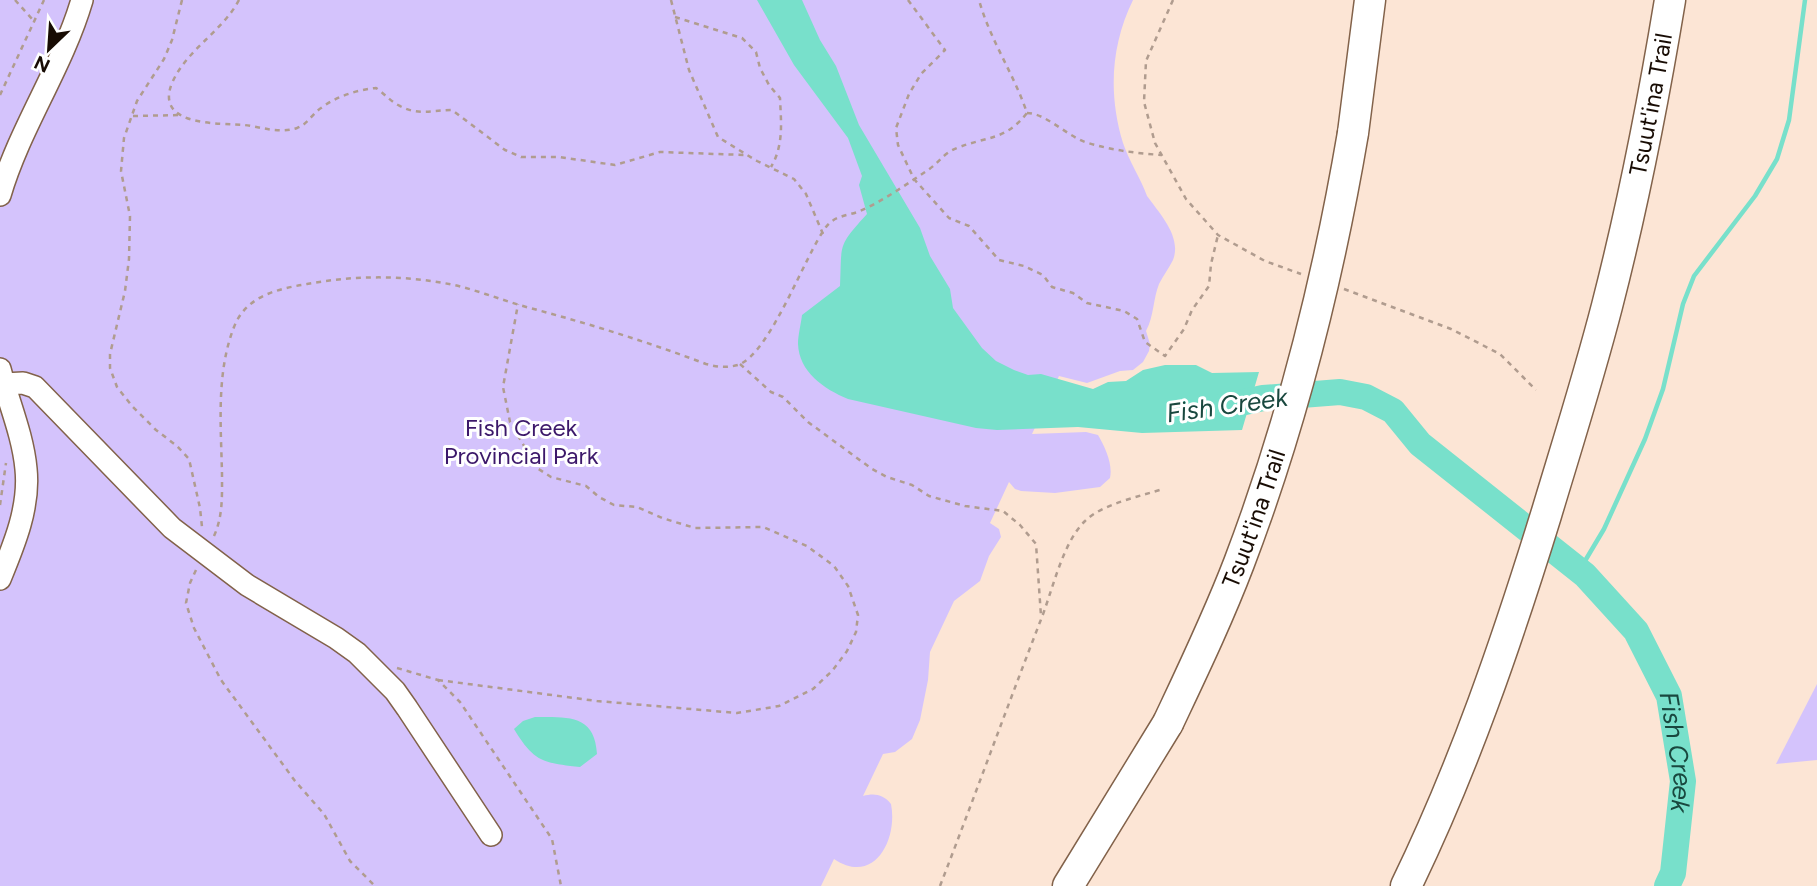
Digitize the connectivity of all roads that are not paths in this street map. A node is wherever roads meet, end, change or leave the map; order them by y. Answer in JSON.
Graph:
{"nodes":[{"id":1,"x":82,"y":0,"type":"edge"},
{"id":2,"x":1370,"y":0,"type":"edge"},
{"id":3,"x":1670,"y":0,"type":"edge"},
{"id":4,"x":0,"y":195,"type":"edge"},
{"id":5,"x":2,"y":377,"type":"edge"},
{"id":6,"x":9,"y":529,"type":"edge"},
{"id":7,"x":0,"y":579,"type":"edge"},
{"id":8,"x":1168,"y":723,"type":"junction"},
{"id":9,"x":491,"y":835,"type":"dead end"},
{"id":10,"x":1429,"y":838,"type":"junction"},
{"id":11,"x":1068,"y":886,"type":"edge"},
{"id":12,"x":1086,"y":886,"type":"edge"},
{"id":13,"x":1406,"y":886,"type":"edge"},
{"id":14,"x":1415,"y":886,"type":"edge"}],
"edges":[{"from":1,"to":4,"type":"lane"},
{"from":2,"to":8,"type":"highway","name":"Tsuut'ina Trail","bridge":true},
{"from":3,"to":10,"type":"highway","name":"Tsuut'ina Trail"},
{"from":5,"to":6,"type":"lane"},
{"from":5,"to":9,"type":"lane"},
{"from":6,"to":7,"type":"lane"},
{"from":8,"to":11,"type":"highway"},
{"from":8,"to":12,"type":"highway","name":"Tsuut'ina Trail"},
{"from":10,"to":13,"type":"highway","name":"Tsuut'ina Trail"},
{"from":10,"to":14,"type":"highway"}]}
